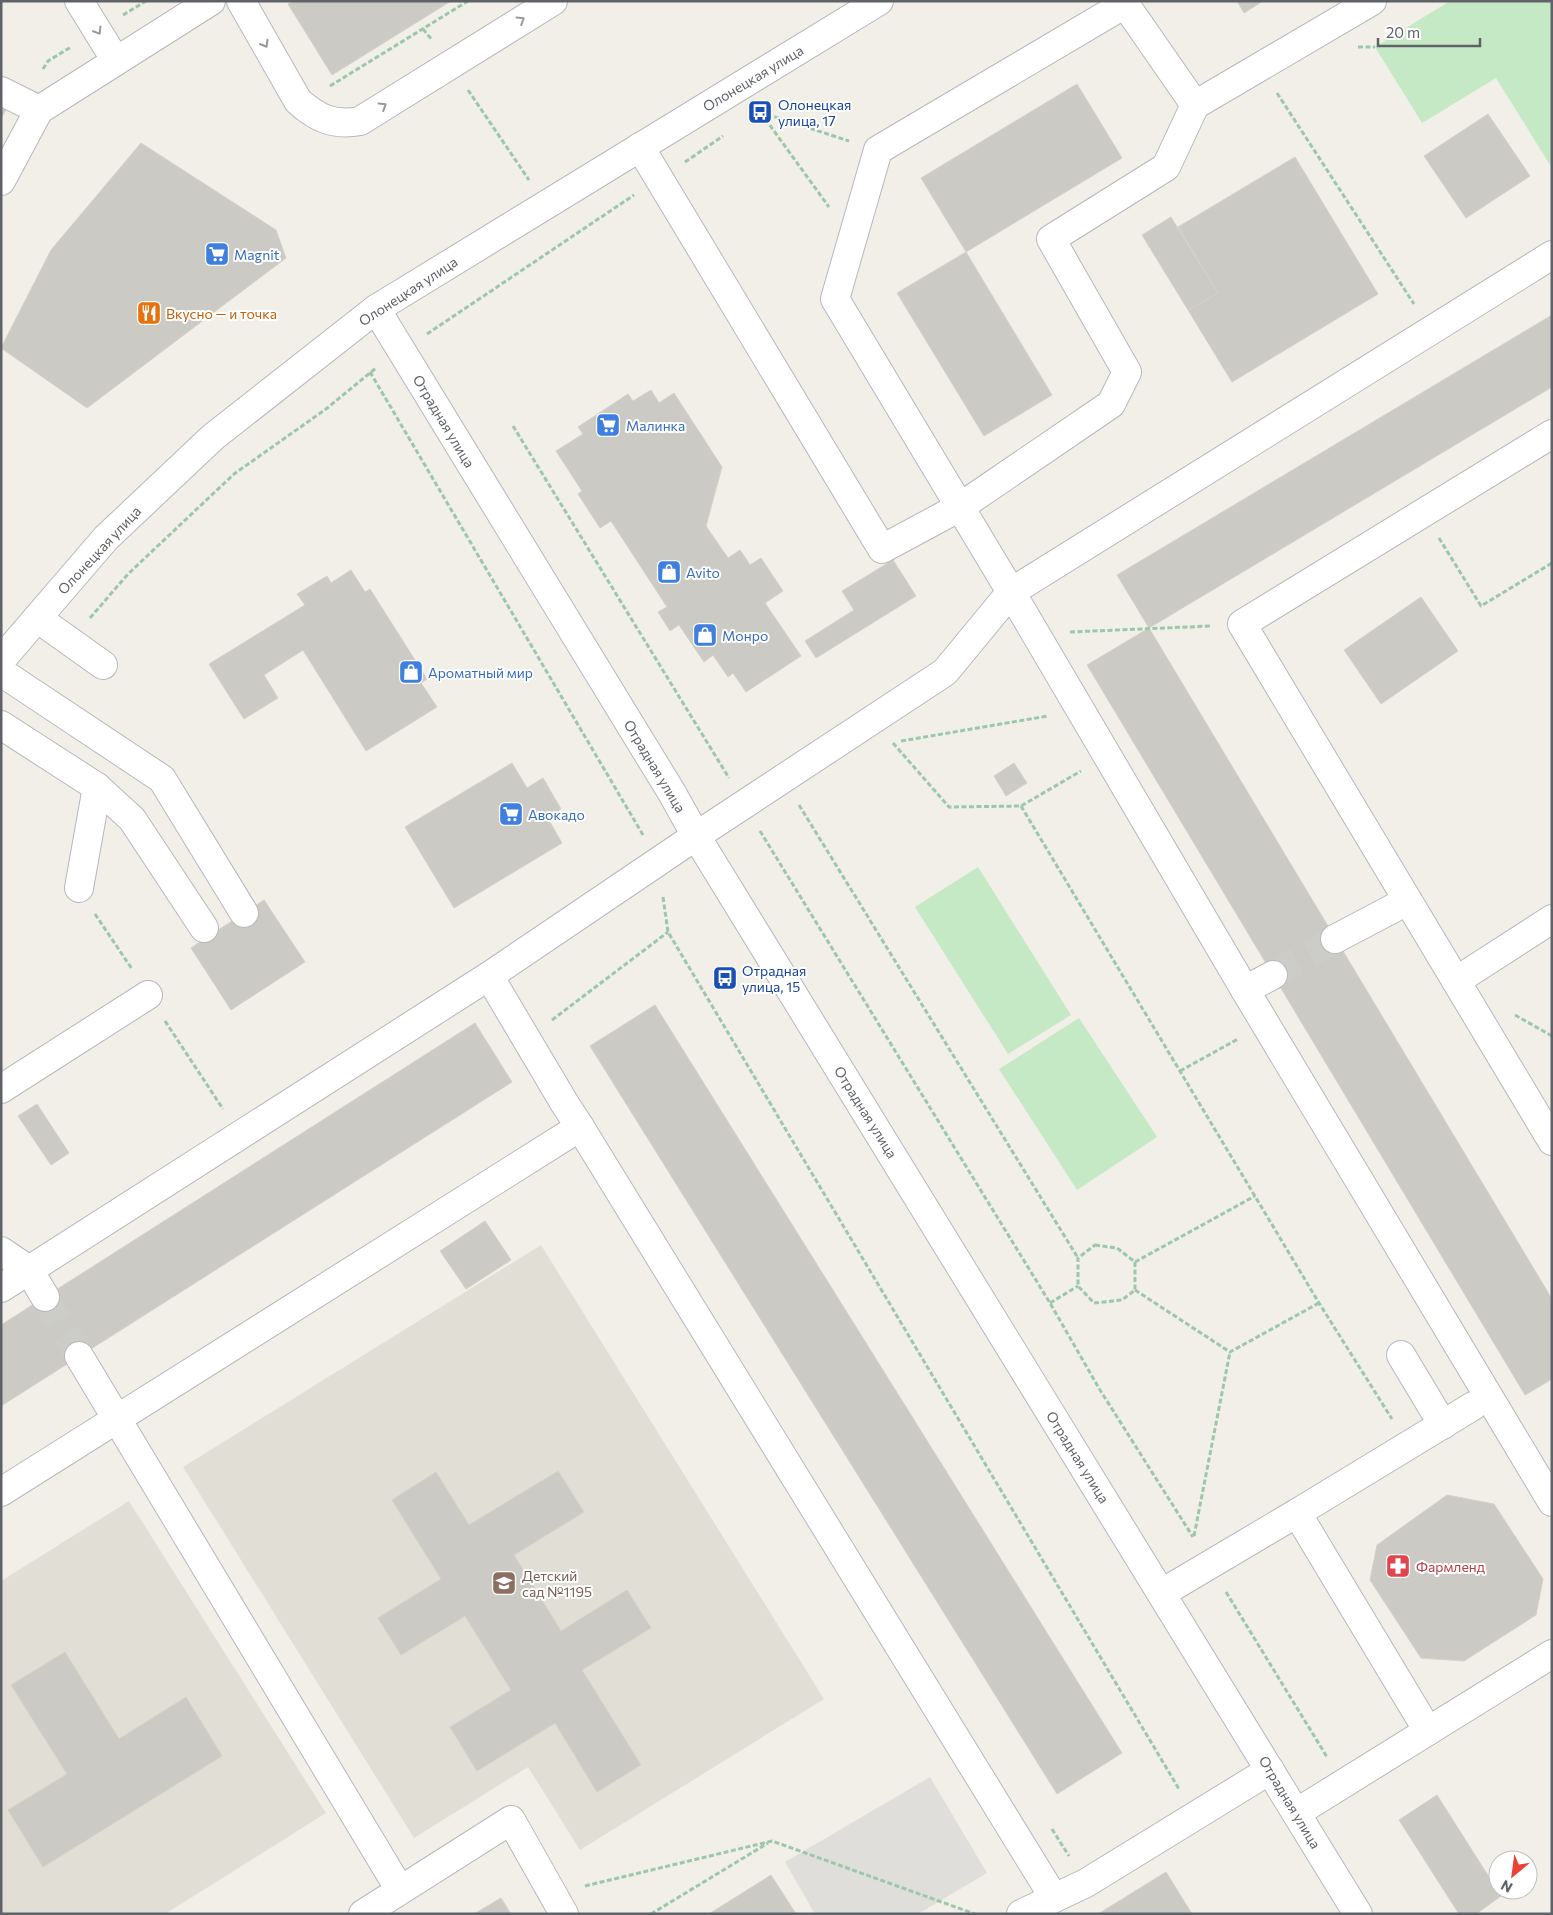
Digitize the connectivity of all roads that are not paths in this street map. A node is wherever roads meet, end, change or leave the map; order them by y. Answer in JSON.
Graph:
{"nodes":[{"id":1,"x":79,"y":1,"type":"edge"},
{"id":2,"x":211,"y":1,"type":"edge"},
{"id":3,"x":241,"y":1,"type":"edge"},
{"id":4,"x":553,"y":1,"type":"edge"},
{"id":5,"x":879,"y":1,"type":"edge"},
{"id":6,"x":1372,"y":1,"type":"edge"},
{"id":7,"x":1124,"y":2,"type":"edge"},
{"id":8,"x":116,"y":61,"type":"junction"},
{"id":9,"x":1,"y":91,"type":"edge"},
{"id":10,"x":1195,"y":105,"type":"junction"},
{"id":11,"x":39,"y":110,"type":"junction"},
{"id":12,"x":640,"y":147,"type":"junction"},
{"id":13,"x":1,"y":181,"type":"edge"},
{"id":14,"x":1552,"y":255,"type":"edge"},
{"id":15,"x":376,"y":309,"type":"junction"},
{"id":16,"x":1552,"y":434,"type":"edge"},
{"id":17,"x":960,"y":507,"type":"junction"},
{"id":18,"x":1011,"y":592,"type":"junction"},
{"id":19,"x":37,"y":618,"type":"junction"},
{"id":20,"x":1,"y":660,"type":"edge"},
{"id":21,"x":103,"y":665,"type":"dead end"},
{"id":22,"x":1,"y":672,"type":"edge"},
{"id":23,"x":1,"y":725,"type":"edge"},
{"id":24,"x":97,"y":787,"type":"junction"},
{"id":25,"x":696,"y":836,"type":"junction"},
{"id":26,"x":79,"y":888,"type":"dead end"},
{"id":27,"x":1407,"y":901,"type":"junction"},
{"id":28,"x":244,"y":913,"type":"dead end"},
{"id":29,"x":1552,"y":919,"type":"edge"},
{"id":30,"x":204,"y":928,"type":"dead end"},
{"id":31,"x":1335,"y":939,"type":"tunnel mouth"},
{"id":32,"x":1273,"y":975,"type":"tunnel mouth"},
{"id":33,"x":489,"y":976,"type":"junction"},
{"id":34,"x":1456,"y":982,"type":"junction"},
{"id":35,"x":1245,"y":990,"type":"junction"},
{"id":36,"x":148,"y":995,"type":"dead end"},
{"id":37,"x":1,"y":1089,"type":"edge"},
{"id":38,"x":580,"y":1127,"type":"junction"},
{"id":39,"x":1552,"y":1141,"type":"edge"},
{"id":40,"x":1,"y":1251,"type":"edge"},
{"id":41,"x":28,"y":1270,"type":"junction"},
{"id":42,"x":1,"y":1288,"type":"edge"},
{"id":43,"x":45,"y":1297,"type":"tunnel mouth"},
{"id":44,"x":1401,"y":1355,"type":"dead end"},
{"id":45,"x":79,"y":1356,"type":"tunnel mouth"},
{"id":46,"x":1474,"y":1406,"type":"dead end"},
{"id":47,"x":117,"y":1419,"type":"junction"},
{"id":48,"x":1443,"y":1425,"type":"junction"},
{"id":49,"x":1,"y":1492,"type":"edge"},
{"id":50,"x":1551,"y":1500,"type":"edge"},
{"id":51,"x":1297,"y":1513,"type":"junction"},
{"id":52,"x":1162,"y":1593,"type":"junction"},
{"id":53,"x":1552,"y":1654,"type":"edge"},
{"id":54,"x":1428,"y":1731,"type":"junction"},
{"id":55,"x":1270,"y":1770,"type":"junction"},
{"id":56,"x":1296,"y":1813,"type":"junction"},
{"id":57,"x":400,"y":1890,"type":"junction"},
{"id":58,"x":1054,"y":1898,"type":"junction"},
{"id":59,"x":558,"y":1904,"type":"edge"},
{"id":60,"x":363,"y":1914,"type":"edge"},
{"id":61,"x":1021,"y":1914,"type":"edge"},
{"id":62,"x":1358,"y":1914,"type":"edge"}],
"edges":[{"from":1,"to":8,"type":"street","one_way":true},
{"from":2,"to":8,"type":"street"},
{"from":3,"to":4,"type":"street","one_way":true},
{"from":5,"to":12,"type":"street","name":"Олонецкая улица"},
{"from":6,"to":10,"type":"street"},
{"from":7,"to":10,"type":"street"},
{"from":7,"to":17,"type":"street"},
{"from":8,"to":11,"type":"street"},
{"from":9,"to":11,"type":"street"},
{"from":10,"to":17,"type":"street"},
{"from":11,"to":13,"type":"street"},
{"from":12,"to":15,"type":"street","name":"Олонецкая улица"},
{"from":12,"to":17,"type":"street"},
{"from":14,"to":18,"type":"street"},
{"from":15,"to":19,"type":"street","name":"Олонецкая улица"},
{"from":15,"to":25,"type":"street","name":"Отрадная улица"},
{"from":16,"to":27,"type":"street"},
{"from":17,"to":18,"type":"street"},
{"from":18,"to":25,"type":"street"},
{"from":18,"to":35,"type":"street"},
{"from":19,"to":20,"type":"street","name":"Олонецкая улица"},
{"from":19,"to":21,"type":"street"},
{"from":22,"to":28,"type":"street"},
{"from":23,"to":24,"type":"street"},
{"from":24,"to":26,"type":"street"},
{"from":24,"to":30,"type":"street"},
{"from":25,"to":33,"type":"street"},
{"from":25,"to":52,"type":"street","name":"Отрадная улица"},
{"from":27,"to":31,"type":"street"},
{"from":27,"to":34,"type":"street"},
{"from":29,"to":34,"type":"street"},
{"from":32,"to":35,"type":"street"},
{"from":33,"to":38,"type":"street"},
{"from":33,"to":41,"type":"street"},
{"from":34,"to":39,"type":"street"},
{"from":35,"to":50,"type":"street"},
{"from":36,"to":37,"type":"street"},
{"from":38,"to":47,"type":"street"},
{"from":38,"to":58,"type":"street"},
{"from":40,"to":41,"type":"street"},
{"from":41,"to":42,"type":"street"},
{"from":41,"to":43,"type":"street"},
{"from":44,"to":48,"type":"street"},
{"from":45,"to":47,"type":"street"},
{"from":46,"to":48,"type":"street"},
{"from":47,"to":49,"type":"street"},
{"from":47,"to":57,"type":"street"},
{"from":48,"to":51,"type":"street"},
{"from":51,"to":52,"type":"street"},
{"from":51,"to":54,"type":"street"},
{"from":52,"to":55,"type":"street","name":"Отрадная улица"},
{"from":53,"to":54,"type":"street"},
{"from":54,"to":56,"type":"street"},
{"from":55,"to":56,"type":"street","name":"Отрадная улица"},
{"from":55,"to":58,"type":"street"},
{"from":56,"to":62,"type":"street","name":"Отрадная улица"},
{"from":57,"to":59,"type":"street"},
{"from":57,"to":60,"type":"street"},
{"from":58,"to":61,"type":"street"}]}
